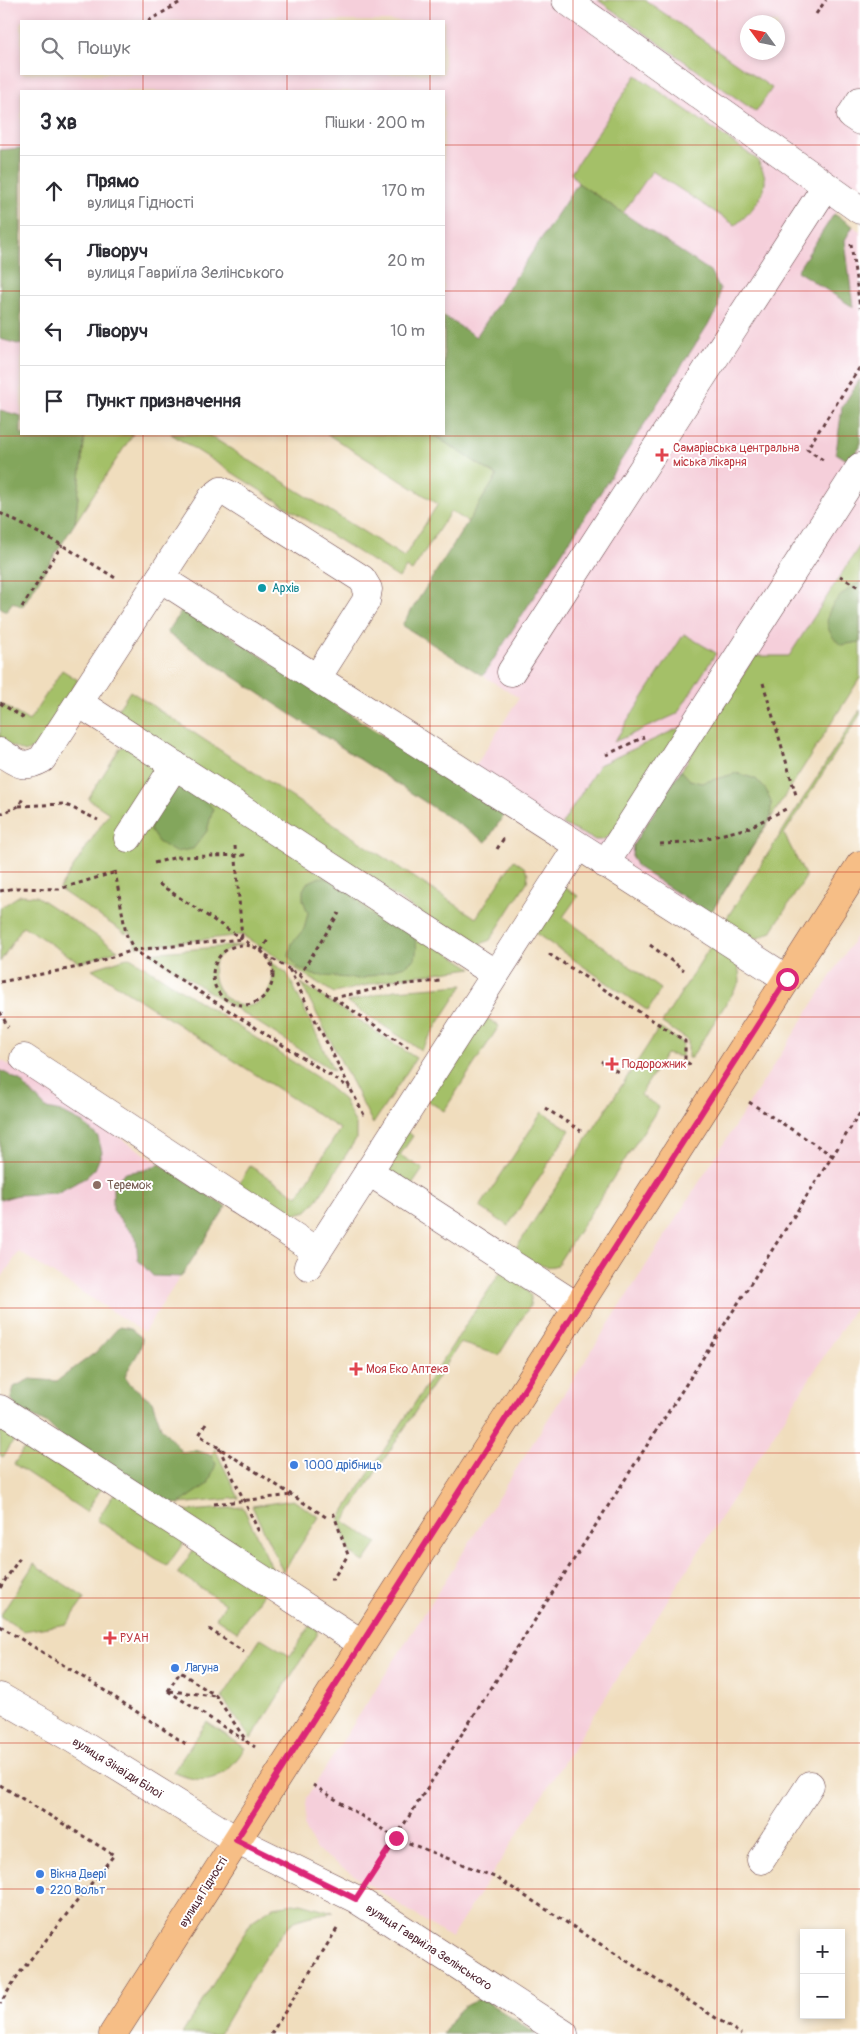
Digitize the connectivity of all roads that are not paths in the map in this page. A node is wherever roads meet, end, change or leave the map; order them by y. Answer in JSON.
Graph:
{"nodes":[{"id":1,"x":566,"y":0,"type":"edge"},
{"id":2,"x":860,"y":101,"type":"edge"},
{"id":3,"x":860,"y":121,"type":"edge"},
{"id":4,"x":826,"y":186,"type":"junction"},
{"id":5,"x":858,"y":213,"type":"edge"},
{"id":6,"x":860,"y":467,"type":"edge"},
{"id":7,"x":154,"y":589,"type":"junction"},
{"id":8,"x":511,"y":672,"type":"dead end"},
{"id":9,"x":317,"y":678,"type":"junction"},
{"id":10,"x":79,"y":703,"type":"junction"},
{"id":11,"x":0,"y":752,"type":"edge"},
{"id":12,"x":175,"y":765,"type":"junction"},
{"id":13,"x":128,"y":838,"type":"dead end"},
{"id":14,"x":578,"y":846,"type":"junction"},
{"id":15,"x":605,"y":864,"type":"junction"},
{"id":16,"x":860,"y":865,"type":"edge"},
{"id":17,"x":494,"y":973,"type":"junction"},
{"id":18,"x":787,"y":979,"type":"junction"},
{"id":19,"x":24,"y":1058,"type":"dead end"},
{"id":20,"x":368,"y":1172,"type":"junction"},
{"id":21,"x":578,"y":1307,"type":"junction"},
{"id":22,"x":0,"y":1409,"type":"edge"},
{"id":23,"x":361,"y":1643,"type":"junction"},
{"id":24,"x":0,"y":1697,"type":"edge"},
{"id":25,"x":810,"y":1785,"type":"dead end"},
{"id":26,"x":236,"y":1840,"type":"junction"},
{"id":27,"x":761,"y":1860,"type":"dead end"},
{"id":28,"x":113,"y":2034,"type":"edge"},
{"id":29,"x":564,"y":2034,"type":"edge"}],
"edges":[{"from":1,"to":4,"type":"street"},
{"from":2,"to":3,"type":"street"},
{"from":4,"to":5,"type":"street"},
{"from":4,"to":8,"type":"street"},
{"from":6,"to":15,"type":"street"},
{"from":7,"to":9,"type":"street"},
{"from":7,"to":9,"type":"street"},
{"from":7,"to":10,"type":"street"},
{"from":9,"to":14,"type":"street"},
{"from":10,"to":11,"type":"street"},
{"from":10,"to":12,"type":"street"},
{"from":12,"to":13,"type":"street"},
{"from":12,"to":17,"type":"street"},
{"from":14,"to":15,"type":"street"},
{"from":14,"to":17,"type":"street"},
{"from":15,"to":18,"type":"street"},
{"from":16,"to":18,"type":"main road","name":"вулиця Гідності"},
{"from":17,"to":20,"type":"street"},
{"from":18,"to":21,"type":"main road","name":"вулиця Гідності"},
{"from":19,"to":20,"type":"street"},
{"from":20,"to":21,"type":"street"},
{"from":21,"to":23,"type":"main road","name":"вулиця Гідності"},
{"from":22,"to":23,"type":"street"},
{"from":23,"to":26,"type":"main road","name":"вулиця Гідності"},
{"from":24,"to":26,"type":"street","name":"вулиця Зінаїди Білої"},
{"from":25,"to":27,"type":"street"},
{"from":26,"to":28,"type":"main road","name":"вулиця Гідності"},
{"from":26,"to":29,"type":"street","name":"вулиця Гавриїла Зелінського"}]}
